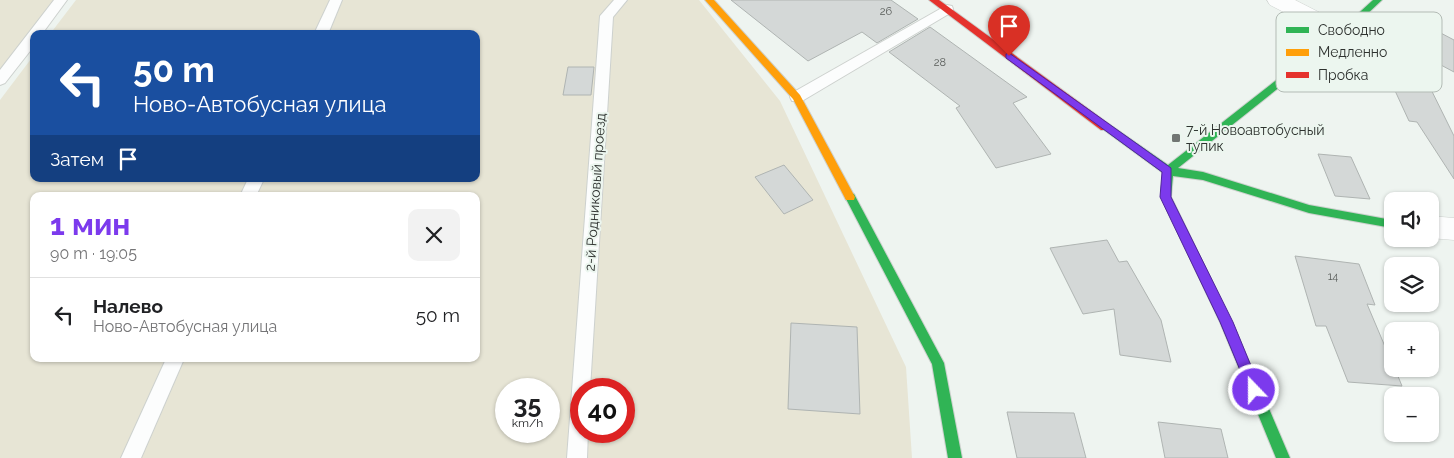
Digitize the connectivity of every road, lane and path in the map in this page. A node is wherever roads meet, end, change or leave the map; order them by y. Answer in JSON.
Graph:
{"nodes":[{"id":1,"x":61,"y":0,"type":"edge"},
{"id":2,"x":336,"y":0,"type":"edge"},
{"id":3,"x":621,"y":0,"type":"edge"},
{"id":4,"x":709,"y":0,"type":"edge"},
{"id":5,"x":933,"y":0,"type":"edge"},
{"id":6,"x":1278,"y":0,"type":"edge"},
{"id":7,"x":1378,"y":0,"type":"edge"},
{"id":8,"x":947,"y":10,"type":"junction"},
{"id":9,"x":1301,"y":12,"type":"edge"},
{"id":10,"x":1365,"y":12,"type":"edge"},
{"id":11,"x":39,"y":30,"type":"edge"},
{"id":12,"x":323,"y":30,"type":"edge"},
{"id":13,"x":30,"y":41,"type":"edge"},
{"id":14,"x":0,"y":80,"type":"edge"},
{"id":15,"x":1276,"y":86,"type":"edge"},
{"id":16,"x":796,"y":97,"type":"junction"},
{"id":17,"x":1168,"y":171,"type":"junction"},
{"id":18,"x":1384,"y":223,"type":"edge"},
{"id":19,"x":1439,"y":228,"type":"edge"},
{"id":20,"x":1454,"y":229,"type":"edge"},
{"id":21,"x":174,"y":362,"type":"edge"},
{"id":22,"x":582,"y":378,"type":"edge"},
{"id":23,"x":578,"y":443,"type":"edge"},
{"id":24,"x":131,"y":458,"type":"edge"},
{"id":25,"x":577,"y":458,"type":"edge"},
{"id":26,"x":955,"y":458,"type":"edge"},
{"id":27,"x":1283,"y":458,"type":"edge"}],
"edges":[{"from":1,"to":11,"type":"lane"},
{"from":2,"to":12,"type":"lane"},
{"from":3,"to":22,"type":"lane","name":"2-й Родниковый проезд"},
{"from":4,"to":16,"type":"street"},
{"from":5,"to":8,"type":"street"},
{"from":6,"to":9,"type":"street"},
{"from":7,"to":10,"type":"street"},
{"from":8,"to":16,"type":"lane"},
{"from":8,"to":17,"type":"street"},
{"from":13,"to":14,"type":"lane"},
{"from":15,"to":17,"type":"street"},
{"from":16,"to":26,"type":"street"},
{"from":17,"to":18,"type":"street"},
{"from":17,"to":27,"type":"street"},
{"from":19,"to":20,"type":"street"},
{"from":21,"to":24,"type":"lane"},
{"from":23,"to":25,"type":"lane","name":"2-й Родниковый проезд"}]}
